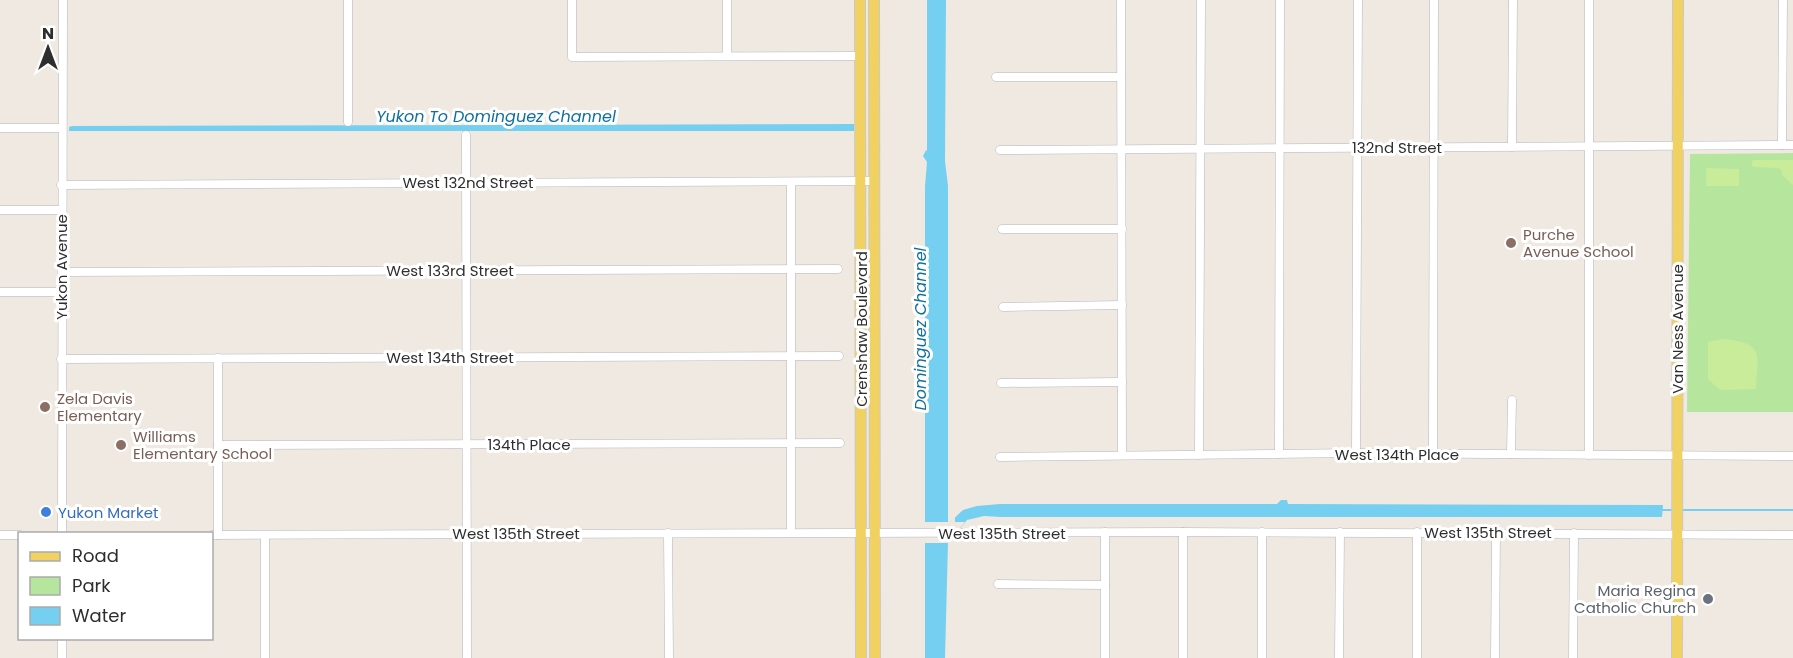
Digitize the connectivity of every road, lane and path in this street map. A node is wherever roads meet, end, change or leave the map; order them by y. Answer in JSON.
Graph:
{"nodes":[{"id":1,"x":63,"y":0,"type":"edge"},
{"id":2,"x":348,"y":0,"type":"edge"},
{"id":3,"x":572,"y":0,"type":"edge"},
{"id":4,"x":727,"y":0,"type":"edge"},
{"id":5,"x":860,"y":0,"type":"edge"},
{"id":6,"x":874,"y":0,"type":"edge"},
{"id":7,"x":1121,"y":0,"type":"edge"},
{"id":8,"x":1202,"y":0,"type":"edge"},
{"id":9,"x":1280,"y":0,"type":"edge"},
{"id":10,"x":1358,"y":0,"type":"edge"},
{"id":11,"x":1434,"y":0,"type":"edge"},
{"id":12,"x":1513,"y":0,"type":"edge"},
{"id":13,"x":1589,"y":0,"type":"edge"},
{"id":14,"x":1678,"y":0,"type":"edge"},
{"id":15,"x":1783,"y":0,"type":"edge"},
{"id":16,"x":727,"y":56,"type":"junction"},
{"id":17,"x":861,"y":56,"type":"junction"},
{"id":18,"x":874,"y":56,"type":"junction"},
{"id":19,"x":996,"y":77,"type":"dead end"},
{"id":20,"x":1121,"y":77,"type":"junction"},
{"id":21,"x":348,"y":122,"type":"dead end"},
{"id":22,"x":0,"y":128,"type":"edge"},
{"id":23,"x":62,"y":128,"type":"junction"},
{"id":24,"x":466,"y":135,"type":"dead end"},
{"id":25,"x":1782,"y":145,"type":"junction"},
{"id":26,"x":1793,"y":145,"type":"edge"},
{"id":27,"x":1588,"y":146,"type":"junction"},
{"id":28,"x":1677,"y":146,"type":"junction"},
{"id":29,"x":1434,"y":147,"type":"junction"},
{"id":30,"x":1512,"y":147,"type":"junction"},
{"id":31,"x":1279,"y":148,"type":"junction"},
{"id":32,"x":1358,"y":148,"type":"junction"},
{"id":33,"x":1122,"y":149,"type":"junction"},
{"id":34,"x":1201,"y":149,"type":"junction"},
{"id":35,"x":1000,"y":150,"type":"dead end"},
{"id":36,"x":862,"y":181,"type":"junction"},
{"id":37,"x":874,"y":181,"type":"junction"},
{"id":38,"x":466,"y":182,"type":"junction"},
{"id":39,"x":791,"y":182,"type":"junction"},
{"id":40,"x":61,"y":184,"type":"junction"},
{"id":41,"x":0,"y":210,"type":"edge"},
{"id":42,"x":62,"y":210,"type":"junction"},
{"id":43,"x":1002,"y":229,"type":"dead end"},
{"id":44,"x":1122,"y":229,"type":"junction"},
{"id":45,"x":838,"y":269,"type":"dead end"},
{"id":46,"x":466,"y":270,"type":"junction"},
{"id":47,"x":791,"y":270,"type":"junction"},
{"id":48,"x":62,"y":272,"type":"junction"},
{"id":49,"x":0,"y":292,"type":"edge"},
{"id":50,"x":62,"y":292,"type":"junction"},
{"id":51,"x":1122,"y":305,"type":"junction"},
{"id":52,"x":1003,"y":307,"type":"dead end"},
{"id":53,"x":790,"y":355,"type":"junction"},
{"id":54,"x":839,"y":356,"type":"dead end"},
{"id":55,"x":466,"y":357,"type":"junction"},
{"id":56,"x":218,"y":358,"type":"junction"},
{"id":57,"x":61,"y":359,"type":"junction"},
{"id":58,"x":1122,"y":382,"type":"junction"},
{"id":59,"x":1001,"y":383,"type":"dead end"},
{"id":60,"x":1512,"y":400,"type":"dead end"},
{"id":61,"x":840,"y":443,"type":"dead end"},
{"id":62,"x":467,"y":444,"type":"junction"},
{"id":63,"x":791,"y":444,"type":"junction"},
{"id":64,"x":218,"y":446,"type":"junction"},
{"id":65,"x":1356,"y":453,"type":"junction"},
{"id":66,"x":1279,"y":454,"type":"junction"},
{"id":67,"x":1434,"y":454,"type":"junction"},
{"id":68,"x":1511,"y":454,"type":"junction"},
{"id":69,"x":1199,"y":455,"type":"junction"},
{"id":70,"x":1589,"y":455,"type":"junction"},
{"id":71,"x":1122,"y":456,"type":"junction"},
{"id":72,"x":1677,"y":456,"type":"junction"},
{"id":73,"x":1793,"y":456,"type":"edge"},
{"id":74,"x":1000,"y":457,"type":"dead end"},
{"id":75,"x":62,"y":532,"type":"edge"},
{"id":76,"x":791,"y":532,"type":"junction"},
{"id":77,"x":861,"y":532,"type":"junction"},
{"id":78,"x":874,"y":532,"type":"junction"},
{"id":79,"x":1105,"y":532,"type":"junction"},
{"id":80,"x":1183,"y":532,"type":"junction"},
{"id":81,"x":1262,"y":532,"type":"junction"},
{"id":82,"x":1340,"y":532,"type":"junction"},
{"id":83,"x":1417,"y":532,"type":"junction"},
{"id":84,"x":1496,"y":532,"type":"junction"},
{"id":85,"x":466,"y":533,"type":"junction"},
{"id":86,"x":668,"y":533,"type":"junction"},
{"id":87,"x":1574,"y":533,"type":"junction"},
{"id":88,"x":1677,"y":533,"type":"junction"},
{"id":89,"x":0,"y":535,"type":"edge"},
{"id":90,"x":18,"y":535,"type":"edge"},
{"id":91,"x":215,"y":535,"type":"edge"},
{"id":92,"x":265,"y":535,"type":"junction"},
{"id":93,"x":1793,"y":535,"type":"edge"},
{"id":94,"x":998,"y":584,"type":"dead end"},
{"id":95,"x":1105,"y":585,"type":"junction"},
{"id":96,"x":861,"y":636,"type":"junction"},
{"id":97,"x":874,"y":636,"type":"junction"},
{"id":98,"x":62,"y":640,"type":"edge"},
{"id":99,"x":62,"y":658,"type":"edge"},
{"id":100,"x":265,"y":658,"type":"edge"},
{"id":101,"x":466,"y":658,"type":"edge"},
{"id":102,"x":669,"y":658,"type":"edge"},
{"id":103,"x":861,"y":658,"type":"edge"},
{"id":104,"x":874,"y":658,"type":"edge"},
{"id":105,"x":1105,"y":658,"type":"edge"},
{"id":106,"x":1183,"y":658,"type":"edge"},
{"id":107,"x":1262,"y":658,"type":"edge"},
{"id":108,"x":1339,"y":658,"type":"edge"},
{"id":109,"x":1417,"y":658,"type":"edge"},
{"id":110,"x":1495,"y":658,"type":"edge"},
{"id":111,"x":1573,"y":658,"type":"edge"},
{"id":112,"x":1677,"y":658,"type":"edge"}],
"edges":[{"from":1,"to":23,"type":"street","name":"Yukon Avenue"},
{"from":2,"to":21,"type":"street"},
{"from":3,"to":16,"type":"street"},
{"from":4,"to":16,"type":"street"},
{"from":5,"to":17,"type":"main road","name":"Crenshaw Boulevard"},
{"from":6,"to":18,"type":"main road","name":"Crenshaw Boulevard"},
{"from":7,"to":20,"type":"street"},
{"from":8,"to":34,"type":"street"},
{"from":9,"to":31,"type":"street"},
{"from":10,"to":32,"type":"street"},
{"from":11,"to":29,"type":"street"},
{"from":12,"to":30,"type":"street"},
{"from":13,"to":27,"type":"street"},
{"from":14,"to":28,"type":"main road","name":"Van Ness Avenue"},
{"from":15,"to":25,"type":"street"},
{"from":16,"to":17,"type":"street"},
{"from":17,"to":18,"type":"main road"},
{"from":17,"to":36,"type":"main road","name":"Crenshaw Boulevard"},
{"from":18,"to":37,"type":"main road","name":"Crenshaw Boulevard"},
{"from":19,"to":20,"type":"street"},
{"from":20,"to":33,"type":"street"},
{"from":22,"to":23,"type":"street"},
{"from":23,"to":40,"type":"street","name":"Yukon Avenue"},
{"from":24,"to":38,"type":"street"},
{"from":25,"to":26,"type":"street","name":"132nd Street"},
{"from":25,"to":28,"type":"street","name":"132nd Street"},
{"from":27,"to":28,"type":"street","name":"132nd Street"},
{"from":27,"to":30,"type":"street","name":"132nd Street"},
{"from":27,"to":70,"type":"street"},
{"from":28,"to":72,"type":"main road","name":"Van Ness Avenue"},
{"from":29,"to":30,"type":"street","name":"132nd Street"},
{"from":29,"to":32,"type":"street","name":"132nd Street"},
{"from":29,"to":67,"type":"street"},
{"from":31,"to":32,"type":"street","name":"132nd Street"},
{"from":31,"to":34,"type":"street","name":"132nd Street"},
{"from":31,"to":66,"type":"street"},
{"from":32,"to":65,"type":"street"},
{"from":33,"to":34,"type":"street","name":"132nd Street"},
{"from":33,"to":35,"type":"street","name":"132nd Street"},
{"from":33,"to":44,"type":"street"},
{"from":34,"to":69,"type":"street"},
{"from":36,"to":37,"type":"street","name":"West 132nd Street"},
{"from":36,"to":39,"type":"street","name":"West 132nd Street"},
{"from":36,"to":77,"type":"main road","name":"Crenshaw Boulevard"},
{"from":37,"to":78,"type":"main road","name":"Crenshaw Boulevard"},
{"from":38,"to":39,"type":"street","name":"West 132nd Street"},
{"from":38,"to":40,"type":"street","name":"West 132nd Street"},
{"from":38,"to":46,"type":"street"},
{"from":39,"to":47,"type":"street"},
{"from":40,"to":42,"type":"street","name":"Yukon Avenue"},
{"from":41,"to":42,"type":"street"},
{"from":42,"to":48,"type":"street","name":"Yukon Avenue"},
{"from":43,"to":44,"type":"street"},
{"from":44,"to":51,"type":"street"},
{"from":45,"to":47,"type":"street","name":"West 133rd Street"},
{"from":46,"to":47,"type":"street","name":"West 133rd Street"},
{"from":46,"to":48,"type":"street","name":"West 133rd Street"},
{"from":46,"to":55,"type":"street"},
{"from":47,"to":53,"type":"street"},
{"from":48,"to":50,"type":"street","name":"Yukon Avenue"},
{"from":49,"to":50,"type":"street"},
{"from":50,"to":57,"type":"street","name":"Yukon Avenue"},
{"from":51,"to":52,"type":"street"},
{"from":51,"to":58,"type":"street"},
{"from":53,"to":54,"type":"street","name":"West 134th Street"},
{"from":53,"to":55,"type":"street","name":"West 134th Street"},
{"from":53,"to":63,"type":"street"},
{"from":55,"to":56,"type":"street","name":"West 134th Street"},
{"from":55,"to":62,"type":"street"},
{"from":56,"to":57,"type":"street","name":"West 134th Street"},
{"from":56,"to":64,"type":"street"},
{"from":57,"to":75,"type":"street","name":"Yukon Avenue"},
{"from":58,"to":59,"type":"street"},
{"from":58,"to":71,"type":"street"},
{"from":60,"to":68,"type":"street"},
{"from":61,"to":63,"type":"street","name":"134th Place"},
{"from":62,"to":63,"type":"street","name":"134th Place"},
{"from":62,"to":64,"type":"street","name":"134th Place"},
{"from":62,"to":85,"type":"street"},
{"from":63,"to":76,"type":"street"},
{"from":64,"to":91,"type":"street"},
{"from":65,"to":66,"type":"street","name":"West 134th Place"},
{"from":65,"to":67,"type":"street","name":"West 134th Place"},
{"from":66,"to":69,"type":"street","name":"West 134th Place"},
{"from":67,"to":68,"type":"street","name":"West 134th Place"},
{"from":68,"to":70,"type":"street","name":"West 134th Place"},
{"from":69,"to":71,"type":"street","name":"West 134th Place"},
{"from":70,"to":72,"type":"street","name":"West 134th Place"},
{"from":71,"to":74,"type":"street","name":"West 134th Place"},
{"from":72,"to":73,"type":"street","name":"West 134th Place"},
{"from":72,"to":88,"type":"main road","name":"Van Ness Avenue"},
{"from":76,"to":77,"type":"street","name":"West 135th Street"},
{"from":76,"to":86,"type":"street","name":"West 135th Street"},
{"from":77,"to":78,"type":"street","name":"West 135th Street"},
{"from":77,"to":96,"type":"main road","name":"Crenshaw Boulevard"},
{"from":78,"to":79,"type":"street","name":"West 135th Street"},
{"from":78,"to":97,"type":"main road","name":"Crenshaw Boulevard"},
{"from":79,"to":80,"type":"street","name":"West 135th Street"},
{"from":79,"to":95,"type":"street"},
{"from":80,"to":81,"type":"street","name":"West 135th Street"},
{"from":80,"to":106,"type":"street"},
{"from":81,"to":82,"type":"street","name":"West 135th Street"},
{"from":81,"to":107,"type":"street"},
{"from":82,"to":83,"type":"street","name":"West 135th Street"},
{"from":82,"to":108,"type":"street"},
{"from":83,"to":84,"type":"street","name":"West 135th Street"},
{"from":83,"to":109,"type":"street"},
{"from":84,"to":87,"type":"street","name":"West 135th Street"},
{"from":84,"to":110,"type":"street"},
{"from":85,"to":86,"type":"street","name":"West 135th Street"},
{"from":85,"to":92,"type":"street","name":"West 135th Street"},
{"from":85,"to":101,"type":"street"},
{"from":86,"to":102,"type":"street"},
{"from":87,"to":88,"type":"street","name":"West 135th Street"},
{"from":87,"to":111,"type":"street"},
{"from":88,"to":93,"type":"street","name":"West 135th Street"},
{"from":88,"to":112,"type":"main road","name":"Van Ness Avenue"},
{"from":89,"to":90,"type":"street"},
{"from":91,"to":92,"type":"street","name":"West 135th Street"},
{"from":92,"to":100,"type":"street"},
{"from":94,"to":95,"type":"street"},
{"from":95,"to":105,"type":"street"},
{"from":96,"to":97,"type":"main road"},
{"from":96,"to":103,"type":"main road","name":"Crenshaw Boulevard"},
{"from":97,"to":104,"type":"main road","name":"Crenshaw Boulevard"},
{"from":98,"to":99,"type":"street"}]}
